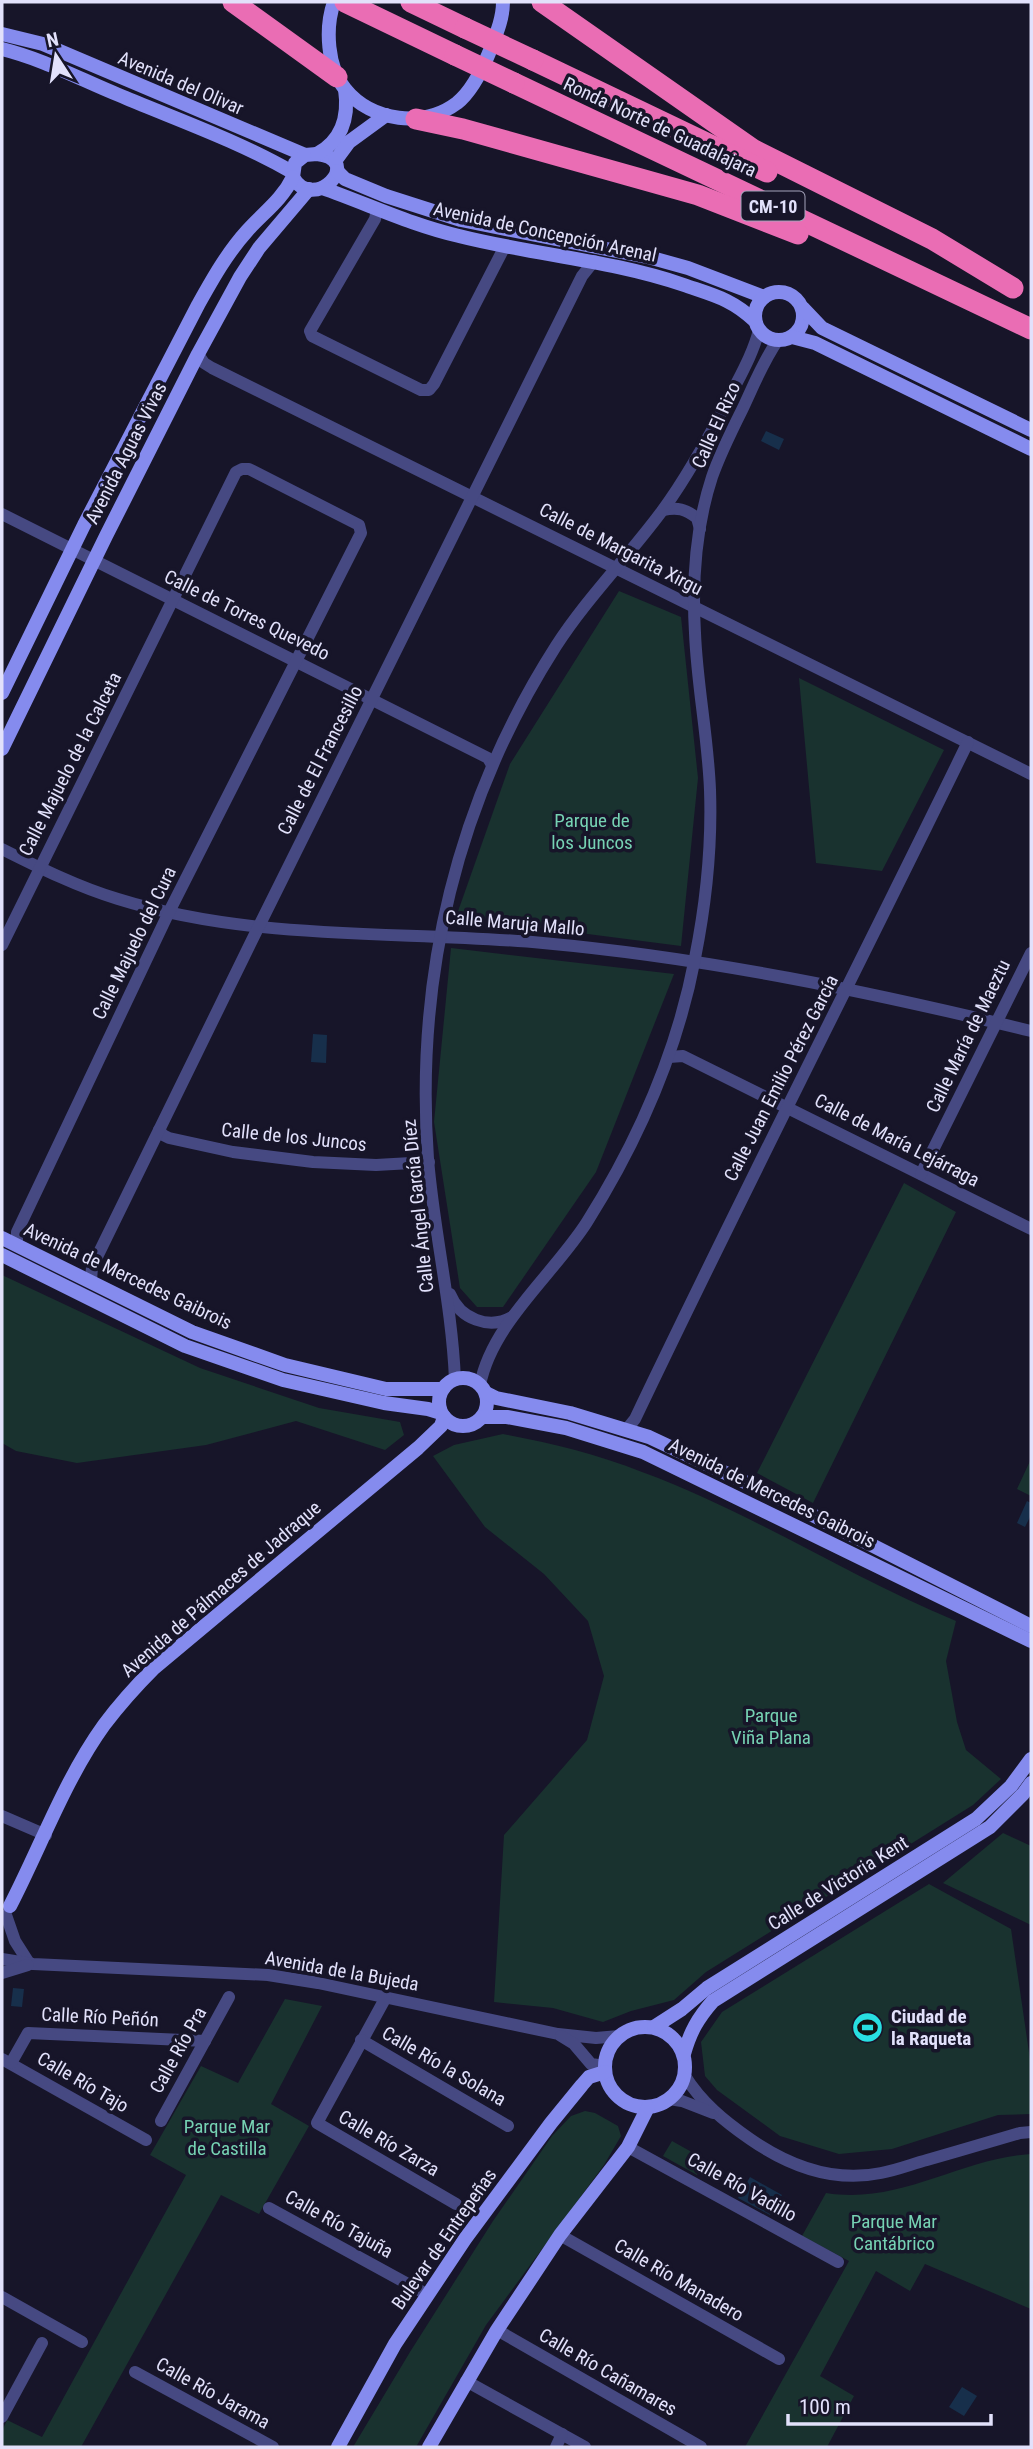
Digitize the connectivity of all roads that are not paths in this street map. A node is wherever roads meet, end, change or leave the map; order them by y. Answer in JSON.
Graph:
{"nodes":[{"id":1,"x":233,"y":2,"type":"edge"},
{"id":2,"x":334,"y":2,"type":"edge"},
{"id":3,"x":345,"y":2,"type":"edge"},
{"id":4,"x":411,"y":2,"type":"edge"},
{"id":5,"x":503,"y":2,"type":"edge"},
{"id":6,"x":542,"y":2,"type":"edge"},
{"id":7,"x":2,"y":34,"type":"edge"},
{"id":8,"x":2,"y":49,"type":"edge"},
{"id":9,"x":341,"y":83,"type":"junction"},
{"id":10,"x":386,"y":115,"type":"junction"},
{"id":11,"x":416,"y":118,"type":"junction"},
{"id":12,"x":311,"y":155,"type":"junction"},
{"id":13,"x":336,"y":166,"type":"junction"},
{"id":14,"x":292,"y":175,"type":"junction"},
{"id":15,"x":315,"y":188,"type":"junction"},
{"id":16,"x":377,"y":210,"type":"junction"},
{"id":17,"x":505,"y":246,"type":"junction"},
{"id":18,"x":594,"y":261,"type":"junction"},
{"id":19,"x":951,"y":290,"type":"junction"},
{"id":20,"x":1022,"y":292,"type":"edge"},
{"id":21,"x":764,"y":297,"type":"junction"},
{"id":22,"x":803,"y":308,"type":"junction"},
{"id":23,"x":757,"y":326,"type":"junction"},
{"id":24,"x":1031,"y":328,"type":"edge"},
{"id":25,"x":785,"y":339,"type":"junction"},
{"id":26,"x":198,"y":354,"type":"junction"},
{"id":27,"x":1031,"y":430,"type":"edge"},
{"id":28,"x":1031,"y":449,"type":"edge"},
{"id":29,"x":473,"y":497,"type":"junction"},
{"id":30,"x":663,"y":510,"type":"junction"},
{"id":31,"x":2,"y":514,"type":"edge"},
{"id":32,"x":700,"y":530,"type":"junction"},
{"id":33,"x":72,"y":549,"type":"junction"},
{"id":34,"x":94,"y":560,"type":"junction"},
{"id":35,"x":615,"y":568,"type":"junction"},
{"id":36,"x":173,"y":600,"type":"junction"},
{"id":37,"x":694,"y":607,"type":"junction"},
{"id":38,"x":298,"y":662,"type":"junction"},
{"id":39,"x":2,"y":693,"type":"edge"},
{"id":40,"x":372,"y":699,"type":"junction"},
{"id":41,"x":968,"y":742,"type":"junction"},
{"id":42,"x":2,"y":750,"type":"edge"},
{"id":43,"x":492,"y":765,"type":"junction"},
{"id":44,"x":1031,"y":774,"type":"edge"},
{"id":45,"x":2,"y":849,"type":"edge"},
{"id":46,"x":40,"y":868,"type":"junction"},
{"id":47,"x":169,"y":912,"type":"junction"},
{"id":48,"x":258,"y":928,"type":"junction"},
{"id":49,"x":439,"y":936,"type":"junction"},
{"id":50,"x":2,"y":945,"type":"edge"},
{"id":51,"x":1031,"y":953,"type":"edge"},
{"id":52,"x":695,"y":962,"type":"junction"},
{"id":53,"x":848,"y":990,"type":"junction"},
{"id":54,"x":996,"y":1023,"type":"junction"},
{"id":55,"x":1031,"y":1031,"type":"edge"},
{"id":56,"x":669,"y":1057,"type":"junction"},
{"id":57,"x":788,"y":1107,"type":"junction"},
{"id":58,"x":159,"y":1130,"type":"junction"},
{"id":59,"x":429,"y":1162,"type":"junction"},
{"id":60,"x":921,"y":1174,"type":"junction"},
{"id":61,"x":1031,"y":1229,"type":"edge"},
{"id":62,"x":2,"y":1238,"type":"edge"},
{"id":63,"x":17,"y":1246,"type":"junction"},
{"id":64,"x":2,"y":1255,"type":"edge"},
{"id":65,"x":91,"y":1281,"type":"junction"},
{"id":66,"x":445,"y":1281,"type":"junction"},
{"id":67,"x":515,"y":1315,"type":"junction"},
{"id":68,"x":449,"y":1385,"type":"junction"},
{"id":69,"x":483,"y":1389,"type":"junction"},
{"id":70,"x":443,"y":1415,"type":"junction"},
{"id":71,"x":483,"y":1417,"type":"junction"},
{"id":72,"x":458,"y":1425,"type":"junction"},
{"id":73,"x":626,"y":1429,"type":"junction"},
{"id":74,"x":423,"y":1443,"type":"junction"},
{"id":75,"x":1031,"y":1626,"type":"edge"},
{"id":76,"x":1031,"y":1641,"type":"edge"},
{"id":77,"x":1031,"y":1759,"type":"edge"},
{"id":78,"x":1031,"y":1783,"type":"edge"},
{"id":79,"x":2,"y":1816,"type":"edge"},
{"id":80,"x":46,"y":1835,"type":"junction"},
{"id":81,"x":5,"y":1915,"type":"edge"},
{"id":82,"x":2,"y":1959,"type":"edge"},
{"id":83,"x":31,"y":1964,"type":"junction"},
{"id":84,"x":2,"y":1973,"type":"edge"},
{"id":85,"x":229,"y":1997,"type":"dead end"},
{"id":86,"x":386,"y":1997,"type":"junction"},
{"id":87,"x":654,"y":2027,"type":"junction"},
{"id":88,"x":558,"y":2034,"type":"junction"},
{"id":89,"x":619,"y":2036,"type":"junction"},
{"id":90,"x":361,"y":2040,"type":"junction"},
{"id":91,"x":205,"y":2041,"type":"junction"},
{"id":92,"x":684,"y":2054,"type":"junction"},
{"id":93,"x":7,"y":2061,"type":"edge"},
{"id":94,"x":605,"y":2069,"type":"junction"},
{"id":95,"x":685,"y":2076,"type":"junction"},
{"id":96,"x":669,"y":2099,"type":"junction"},
{"id":97,"x":648,"y":2107,"type":"junction"},
{"id":98,"x":717,"y":2114,"type":"junction"},
{"id":99,"x":161,"y":2121,"type":"dead end"},
{"id":100,"x":508,"y":2126,"type":"dead end"},
{"id":101,"x":1031,"y":2132,"type":"edge"},
{"id":102,"x":146,"y":2140,"type":"dead end"},
{"id":103,"x":628,"y":2147,"type":"junction"},
{"id":104,"x":456,"y":2204,"type":"dead end"},
{"id":105,"x":269,"y":2208,"type":"dead end"},
{"id":106,"x":560,"y":2235,"type":"junction"},
{"id":107,"x":838,"y":2262,"type":"dead end"},
{"id":108,"x":428,"y":2295,"type":"junction"},
{"id":109,"x":2,"y":2297,"type":"edge"},
{"id":110,"x":496,"y":2330,"type":"junction"},
{"id":111,"x":43,"y":2343,"type":"dead end"},
{"id":112,"x":82,"y":2343,"type":"dead end"},
{"id":113,"x":779,"y":2359,"type":"dead end"},
{"id":114,"x":135,"y":2372,"type":"dead end"},
{"id":115,"x":466,"y":2381,"type":"junction"},
{"id":116,"x":2,"y":2417,"type":"edge"},
{"id":117,"x":562,"y":2434,"type":"junction"},
{"id":118,"x":273,"y":2447,"type":"edge"},
{"id":119,"x":338,"y":2447,"type":"edge"},
{"id":120,"x":429,"y":2447,"type":"edge"},
{"id":121,"x":556,"y":2447,"type":"edge"},
{"id":122,"x":585,"y":2447,"type":"edge"},
{"id":123,"x":701,"y":2447,"type":"edge"}],
"edges":[{"from":1,"to":9,"type":"highway","number":"CM-10"},
{"from":2,"to":9,"type":"street"},
{"from":3,"to":19,"type":"highway","name":"Ronda Norte de Guadalajara","number":"CM-10","bridge":true},
{"from":4,"to":20,"type":"highway","name":"Ronda Norte de Guadalajara","number":"CM-10","bridge":true},
{"from":5,"to":11,"type":"street","number":"CM-10"},
{"from":6,"to":20,"type":"highway","number":"CM-10"},
{"from":7,"to":12,"type":"street","name":"Avenida del Olivar"},
{"from":8,"to":14,"type":"street","name":"Avenida del Olivar"},
{"from":9,"to":10,"type":"street","number":"CM-10"},
{"from":9,"to":12,"type":"street"},
{"from":10,"to":11,"type":"street","number":"CM-10"},
{"from":10,"to":13,"type":"street"},
{"from":11,"to":19,"type":"highway","number":"CM-10"},
{"from":12,"to":13,"type":"street"},
{"from":12,"to":14,"type":"street"},
{"from":13,"to":15,"type":"street"},
{"from":13,"to":21,"type":"street","name":"Avenida de Concepción Arenal"},
{"from":14,"to":15,"type":"street"},
{"from":14,"to":33,"type":"street","name":"Avenida Aguas Vivas"},
{"from":15,"to":16,"type":"street","name":"Avenida de Concepción Arenal"},
{"from":15,"to":26,"type":"street","name":"Avenida Aguas Vivas"},
{"from":16,"to":17,"type":"street","name":"Avenida de Concepción Arenal"},
{"from":16,"to":17,"type":"street"},
{"from":17,"to":18,"type":"street","name":"Avenida de Concepción Arenal"},
{"from":18,"to":23,"type":"street","name":"Avenida de Concepción Arenal"},
{"from":18,"to":29,"type":"street","name":"Calle de El Francesillo"},
{"from":19,"to":24,"type":"highway","name":"Ronda Norte de Guadalajara","number":"CM-10"},
{"from":21,"to":22,"type":"street"},
{"from":21,"to":23,"type":"street"},
{"from":22,"to":25,"type":"street"},
{"from":22,"to":27,"type":"street"},
{"from":23,"to":25,"type":"street"},
{"from":23,"to":30,"type":"street","name":"Calle El Rizo"},
{"from":25,"to":28,"type":"street"},
{"from":25,"to":32,"type":"street","name":"Calle El Rizo"},
{"from":26,"to":29,"type":"street","name":"Calle de Margarita Xirgu"},
{"from":26,"to":34,"type":"street","name":"Avenida Aguas Vivas"},
{"from":29,"to":35,"type":"street","name":"Calle de Margarita Xirgu"},
{"from":29,"to":40,"type":"street","name":"Calle de El Francesillo"},
{"from":30,"to":32,"type":"street"},
{"from":30,"to":35,"type":"street","name":"Calle El Rizo"},
{"from":31,"to":33,"type":"street","name":"Calle de Torres Quevedo"},
{"from":32,"to":37,"type":"street","name":"Calle El Rizo"},
{"from":33,"to":34,"type":"street","name":"Calle de Torres Quevedo"},
{"from":33,"to":39,"type":"street","name":"Avenida Aguas Vivas"},
{"from":34,"to":36,"type":"street","name":"Calle de Torres Quevedo"},
{"from":34,"to":42,"type":"street","name":"Avenida Aguas Vivas"},
{"from":35,"to":37,"type":"street","name":"Calle de Margarita Xirgu"},
{"from":35,"to":43,"type":"street","name":"Calle Ángel García Díez"},
{"from":36,"to":38,"type":"street","name":"Calle de Torres Quevedo"},
{"from":36,"to":38,"type":"street","name":"Calle Majuelo de la Calceta"},
{"from":36,"to":46,"type":"street","name":"Calle Majuelo de la Calceta"},
{"from":37,"to":41,"type":"street","name":"Calle de Margarita Xirgu"},
{"from":37,"to":52,"type":"street","name":"Calle El Rizo"},
{"from":38,"to":40,"type":"street","name":"Calle de Torres Quevedo"},
{"from":38,"to":47,"type":"street","name":"Calle Majuelo del Cura"},
{"from":40,"to":43,"type":"street","name":"Calle de Torres Quevedo"},
{"from":40,"to":48,"type":"street","name":"Calle de El Francesillo"},
{"from":41,"to":44,"type":"street","name":"Calle de Margarita Xirgu"},
{"from":41,"to":53,"type":"street","name":"Calle Juan Emilio Pérez García"},
{"from":43,"to":49,"type":"street","name":"Calle Ángel García Díez"},
{"from":45,"to":46,"type":"street","name":"Calle Maruja Mallo"},
{"from":46,"to":47,"type":"street","name":"Calle Maruja Mallo"},
{"from":46,"to":50,"type":"street","name":"Calle Majuelo de la Calceta"},
{"from":47,"to":48,"type":"street","name":"Calle Maruja Mallo"},
{"from":47,"to":63,"type":"street","name":"Calle Majuelo del Cura"},
{"from":48,"to":49,"type":"street","name":"Calle Maruja Mallo"},
{"from":48,"to":58,"type":"street","name":"Calle de El Francesillo"},
{"from":49,"to":52,"type":"street","name":"Calle Maruja Mallo"},
{"from":49,"to":59,"type":"street","name":"Calle Ángel García Díez"},
{"from":51,"to":54,"type":"street","name":"Calle María de Maeztu"},
{"from":52,"to":53,"type":"street","name":"Calle Maruja Mallo"},
{"from":52,"to":56,"type":"street","name":"Calle El Rizo"},
{"from":53,"to":54,"type":"street","name":"Calle Maruja Mallo"},
{"from":53,"to":57,"type":"street","name":"Calle Juan Emilio Pérez García"},
{"from":54,"to":55,"type":"street","name":"Calle Maruja Mallo"},
{"from":54,"to":60,"type":"street","name":"Calle María de Maeztu"},
{"from":56,"to":57,"type":"street","name":"Calle de María Lejárraga"},
{"from":56,"to":67,"type":"street","name":"Calle El Rizo"},
{"from":57,"to":60,"type":"street","name":"Calle de María Lejárraga"},
{"from":57,"to":73,"type":"street","name":"Calle Juan Emilio Pérez García"},
{"from":58,"to":59,"type":"street","name":"Calle de los Juncos"},
{"from":58,"to":65,"type":"street","name":"Calle de El Francesillo"},
{"from":59,"to":66,"type":"street","name":"Calle Ángel García Díez"},
{"from":60,"to":61,"type":"street","name":"Calle de María Lejárraga"},
{"from":62,"to":63,"type":"street","name":"Avenida de Mercedes Gaibrois"},
{"from":63,"to":65,"type":"street","name":"Avenida de Mercedes Gaibrois"},
{"from":64,"to":70,"type":"street","name":"Avenida de Mercedes Gaibrois"},
{"from":65,"to":68,"type":"street","name":"Avenida de Mercedes Gaibrois"},
{"from":66,"to":67,"type":"street"},
{"from":66,"to":68,"type":"street","name":"Calle Ángel García Díez"},
{"from":67,"to":69,"type":"street","name":"Calle El Rizo"},
{"from":68,"to":69,"type":"street"},
{"from":68,"to":70,"type":"street"},
{"from":69,"to":71,"type":"street"},
{"from":69,"to":73,"type":"street","name":"Avenida de Mercedes Gaibrois"},
{"from":70,"to":72,"type":"street"},
{"from":70,"to":74,"type":"street","name":"Avenida de Pálmaces de Jadraque"},
{"from":71,"to":72,"type":"street"},
{"from":71,"to":76,"type":"street","name":"Avenida de Mercedes Gaibrois"},
{"from":72,"to":74,"type":"street","name":"Avenida de Pálmaces de Jadraque"},
{"from":73,"to":75,"type":"street","name":"Avenida de Mercedes Gaibrois"},
{"from":74,"to":80,"type":"street","name":"Avenida de Pálmaces de Jadraque"},
{"from":77,"to":87,"type":"street","name":"Calle de Victoria Kent"},
{"from":78,"to":92,"type":"street","name":"Calle de Victoria Kent"},
{"from":79,"to":80,"type":"street"},
{"from":80,"to":81,"type":"street","name":"Avenida de Pálmaces de Jadraque"},
{"from":81,"to":83,"type":"street"},
{"from":82,"to":83,"type":"street","name":"Avenida de la Bujeda"},
{"from":83,"to":84,"type":"street","name":"Avenida de la Bujeda"},
{"from":83,"to":86,"type":"street","name":"Avenida de la Bujeda"},
{"from":85,"to":91,"type":"street","name":"Calle Río Pra"},
{"from":86,"to":88,"type":"street","name":"Avenida de la Bujeda"},
{"from":86,"to":90,"type":"street","name":"Calle Río Zarza"},
{"from":87,"to":89,"type":"street"},
{"from":87,"to":92,"type":"street"},
{"from":88,"to":89,"type":"street","name":"Avenida de la Bujeda"},
{"from":88,"to":94,"type":"street","name":"Avenida de la Bujeda"},
{"from":89,"to":94,"type":"street"},
{"from":90,"to":100,"type":"street","name":"Calle Río la Solana"},
{"from":90,"to":104,"type":"street","name":"Calle Río Zarza"},
{"from":91,"to":93,"type":"street","name":"Calle Río Peñón"},
{"from":91,"to":99,"type":"street","name":"Calle Río Pra"},
{"from":92,"to":95,"type":"street"},
{"from":93,"to":102,"type":"street","name":"Calle Río Tajo"},
{"from":94,"to":97,"type":"street"},
{"from":94,"to":108,"type":"street","name":"Bulevar de Entrepeñas"},
{"from":95,"to":96,"type":"street"},
{"from":95,"to":98,"type":"street"},
{"from":96,"to":97,"type":"street"},
{"from":96,"to":98,"type":"street"},
{"from":97,"to":103,"type":"street"},
{"from":98,"to":101,"type":"street"},
{"from":103,"to":106,"type":"street"},
{"from":103,"to":107,"type":"street","name":"Calle Río Vadillo"},
{"from":105,"to":108,"type":"street","name":"Calle Río Tajuña"},
{"from":106,"to":110,"type":"street"},
{"from":106,"to":113,"type":"street","name":"Calle Río Manadero"},
{"from":108,"to":119,"type":"street","name":"Bulevar de Entrepeñas"},
{"from":109,"to":112,"type":"street"},
{"from":110,"to":115,"type":"street"},
{"from":110,"to":123,"type":"street","name":"Calle Río Cañamares"},
{"from":111,"to":116,"type":"street"},
{"from":114,"to":118,"type":"street","name":"Calle Río Jarama"},
{"from":115,"to":117,"type":"street"},
{"from":115,"to":120,"type":"street"},
{"from":117,"to":121,"type":"street"},
{"from":117,"to":122,"type":"street"}]}
